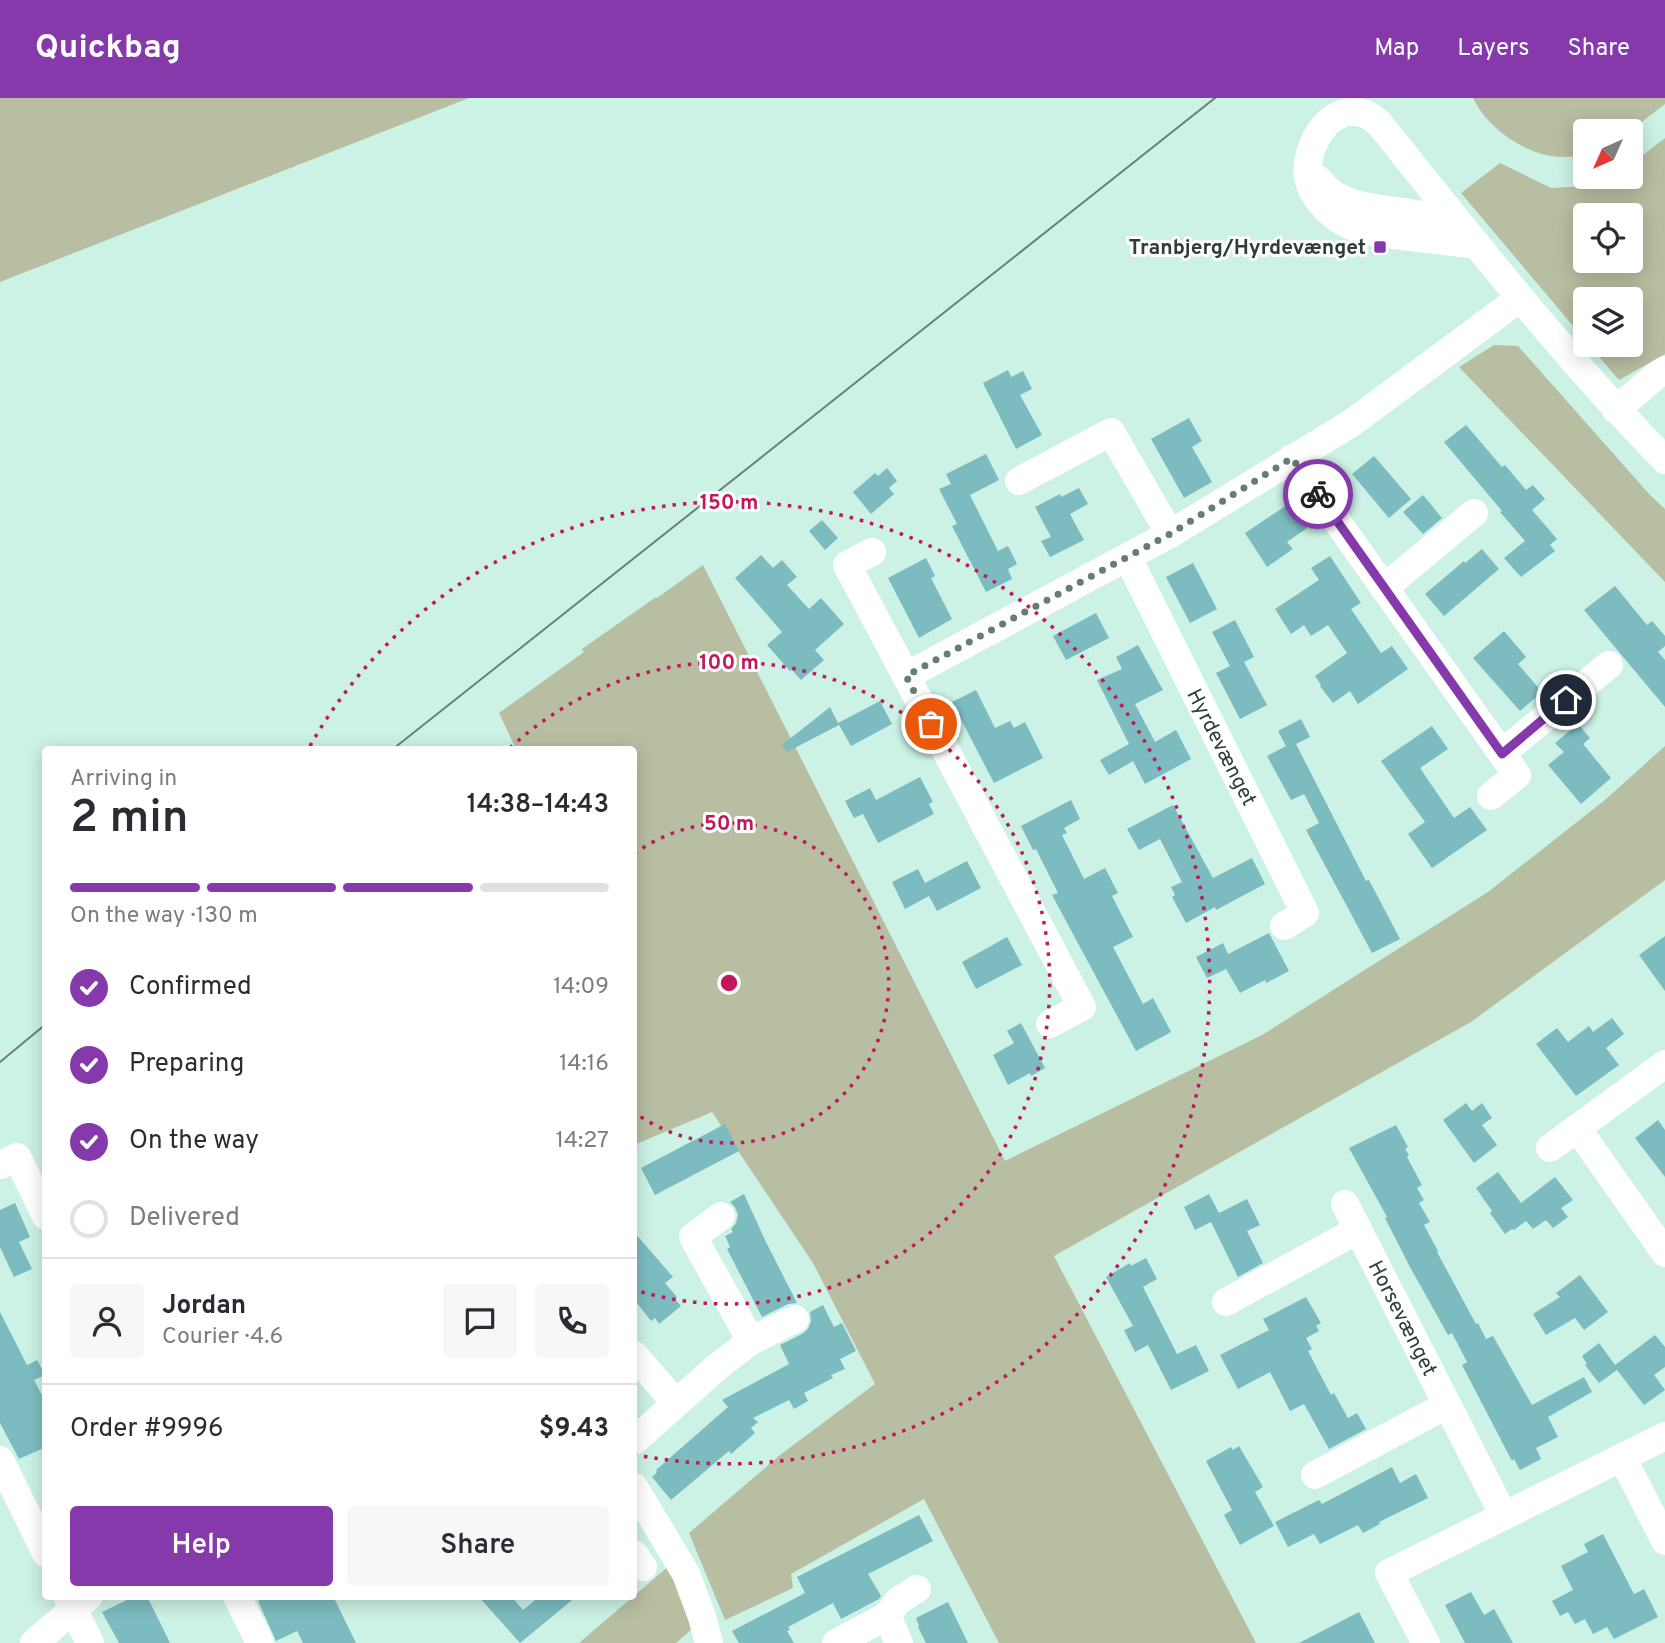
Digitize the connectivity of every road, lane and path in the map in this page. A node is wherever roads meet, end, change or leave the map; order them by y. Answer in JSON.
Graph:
{"nodes":[{"id":1,"x":1308,"y":160,"type":"junction"},
{"id":2,"x":1456,"y":219,"type":"junction"},
{"id":3,"x":1477,"y":245,"type":"junction"},
{"id":4,"x":1520,"y":298,"type":"junction"},
{"id":5,"x":1665,"y":370,"type":"edge"},
{"id":6,"x":1616,"y":410,"type":"junction"},
{"id":7,"x":1292,"y":458,"type":"junction"},
{"id":8,"x":1665,"y":460,"type":"edge"},
{"id":9,"x":1019,"y":481,"type":"dead end"},
{"id":10,"x":1474,"y":513,"type":"dead end"},
{"id":11,"x":1170,"y":534,"type":"junction"},
{"id":12,"x":872,"y":552,"type":"dead end"},
{"id":13,"x":1128,"y":558,"type":"junction"},
{"id":14,"x":1384,"y":588,"type":"junction"},
{"id":15,"x":1609,"y":665,"type":"dead end"},
{"id":16,"x":906,"y":676,"type":"junction"},
{"id":17,"x":1502,"y":754,"type":"junction"},
{"id":18,"x":1490,"y":796,"type":"dead end"},
{"id":19,"x":1284,"y":926,"type":"dead end"},
{"id":20,"x":1050,"y":1024,"type":"dead end"},
{"id":21,"x":1665,"y":1064,"type":"edge"},
{"id":22,"x":1577,"y":1128,"type":"junction"},
{"id":23,"x":1550,"y":1148,"type":"dead end"},
{"id":24,"x":0,"y":1166,"type":"edge"},
{"id":25,"x":1345,"y":1204,"type":"dead end"},
{"id":26,"x":42,"y":1208,"type":"edge"},
{"id":27,"x":722,"y":1216,"type":"dead end"},
{"id":28,"x":1358,"y":1230,"type":"junction"},
{"id":29,"x":1665,"y":1252,"type":"edge"},
{"id":30,"x":1226,"y":1301,"type":"dead end"},
{"id":31,"x":795,"y":1319,"type":"dead end"},
{"id":32,"x":751,"y":1341,"type":"junction"},
{"id":33,"x":637,"y":1358,"type":"edge"},
{"id":34,"x":676,"y":1403,"type":"junction"},
{"id":35,"x":1447,"y":1405,"type":"junction"},
{"id":36,"x":1665,"y":1436,"type":"edge"},
{"id":37,"x":637,"y":1438,"type":"edge"},
{"id":38,"x":1622,"y":1457,"type":"junction"},
{"id":39,"x":0,"y":1461,"type":"edge"},
{"id":40,"x":1315,"y":1475,"type":"dead end"},
{"id":41,"x":637,"y":1494,"type":"edge"},
{"id":42,"x":1504,"y":1516,"type":"junction"},
{"id":43,"x":1665,"y":1541,"type":"edge"},
{"id":44,"x":42,"y":1545,"type":"edge"},
{"id":45,"x":917,"y":1589,"type":"dead end"},
{"id":46,"x":76,"y":1600,"type":"edge"},
{"id":47,"x":239,"y":1600,"type":"edge"},
{"id":48,"x":887,"y":1616,"type":"junction"},
{"id":49,"x":34,"y":1643,"type":"edge"},
{"id":50,"x":90,"y":1643,"type":"edge"},
{"id":51,"x":260,"y":1643,"type":"edge"},
{"id":52,"x":709,"y":1643,"type":"edge"},
{"id":53,"x":836,"y":1643,"type":"edge"},
{"id":54,"x":899,"y":1643,"type":"edge"},
{"id":55,"x":1426,"y":1643,"type":"edge"}],
"edges":[{"from":1,"to":2,"type":"street"},
{"from":1,"to":2,"type":"street"},
{"from":1,"to":3,"type":"street"},
{"from":2,"to":3,"type":"street"},
{"from":3,"to":4,"type":"street"},
{"from":4,"to":6,"type":"street"},
{"from":4,"to":7,"type":"street"},
{"from":5,"to":6,"type":"street"},
{"from":6,"to":8,"type":"street"},
{"from":7,"to":11,"type":"street"},
{"from":7,"to":14,"type":"street"},
{"from":9,"to":11,"type":"street"},
{"from":10,"to":14,"type":"street"},
{"from":11,"to":13,"type":"street"},
{"from":12,"to":16,"type":"street"},
{"from":13,"to":16,"type":"street"},
{"from":13,"to":19,"type":"street","name":"Hyrdevænget"},
{"from":14,"to":17,"type":"street"},
{"from":15,"to":17,"type":"street"},
{"from":16,"to":20,"type":"street"},
{"from":17,"to":18,"type":"street"},
{"from":21,"to":22,"type":"street"},
{"from":22,"to":23,"type":"street"},
{"from":22,"to":29,"type":"street"},
{"from":24,"to":26,"type":"street"},
{"from":25,"to":28,"type":"street","name":"Horsevænget"},
{"from":27,"to":32,"type":"street"},
{"from":28,"to":30,"type":"street"},
{"from":28,"to":35,"type":"street","name":"Horsevænget"},
{"from":31,"to":32,"type":"street"},
{"from":32,"to":34,"type":"street"},
{"from":33,"to":34,"type":"street"},
{"from":34,"to":37,"type":"street"},
{"from":35,"to":40,"type":"street"},
{"from":35,"to":42,"type":"street","name":"Horsevænget"},
{"from":36,"to":38,"type":"street"},
{"from":38,"to":42,"type":"street"},
{"from":38,"to":43,"type":"street"},
{"from":39,"to":44,"type":"street"},
{"from":41,"to":52,"type":"street"},
{"from":42,"to":55,"type":"street"},
{"from":45,"to":48,"type":"street"},
{"from":46,"to":49,"type":"street"},
{"from":46,"to":50,"type":"street"},
{"from":47,"to":51,"type":"street"},
{"from":48,"to":53,"type":"street"},
{"from":48,"to":54,"type":"street"}]}
